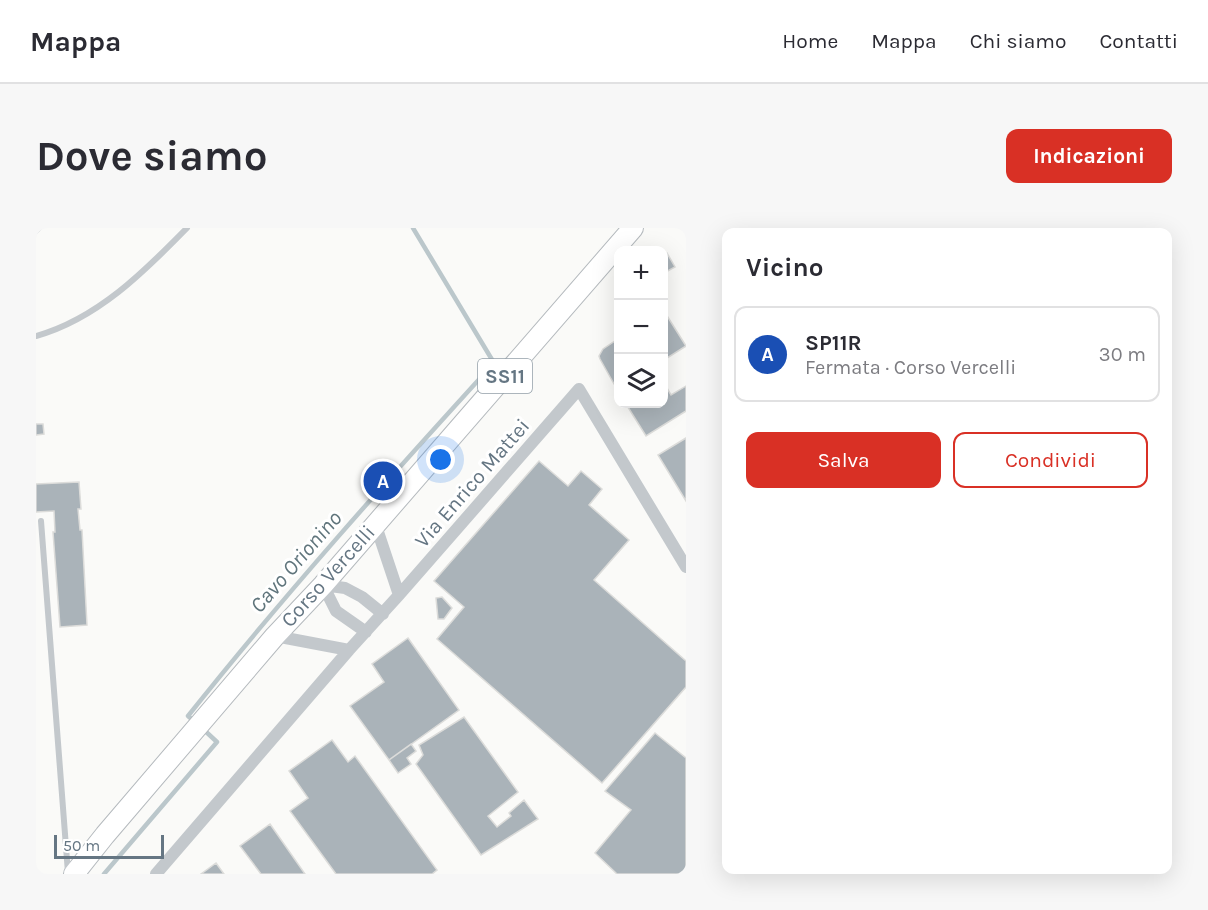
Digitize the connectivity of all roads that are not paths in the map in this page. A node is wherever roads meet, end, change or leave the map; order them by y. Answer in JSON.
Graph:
{"nodes":[{"id":1,"x":188,"y":228,"type":"edge"},
{"id":2,"x":633,"y":228,"type":"edge"},
{"id":3,"x":36,"y":336,"type":"edge"},
{"id":4,"x":42,"y":521,"type":"dead end"},
{"id":5,"x":375,"y":523,"type":"junction"},
{"id":6,"x":686,"y":567,"type":"edge"},
{"id":7,"x":323,"y":585,"type":"junction"},
{"id":8,"x":399,"y":596,"type":"junction"},
{"id":9,"x":382,"y":614,"type":"junction"},
{"id":10,"x":366,"y":632,"type":"junction"},
{"id":11,"x":275,"y":636,"type":"junction"},
{"id":12,"x":349,"y":650,"type":"junction"},
{"id":13,"x":68,"y":874,"type":"edge"},
{"id":14,"x":74,"y":874,"type":"edge"},
{"id":15,"x":156,"y":874,"type":"edge"}],
"edges":[{"from":1,"to":3,"type":"lane"},
{"from":2,"to":5,"type":"main road","name":"Corso Vercelli","number":"SS11"},
{"from":4,"to":13,"type":"lane"},
{"from":5,"to":7,"type":"main road","name":"Corso Vercelli","number":"SS11"},
{"from":5,"to":8,"type":"street","name":"Via Enrico Mattei"},
{"from":6,"to":8,"type":"street","name":"Via Enrico Mattei"},
{"from":7,"to":9,"type":"street"},
{"from":7,"to":10,"type":"street"},
{"from":7,"to":11,"type":"main road","name":"Corso Vercelli","number":"SS11"},
{"from":8,"to":9,"type":"street","name":"Via Enrico Mattei"},
{"from":9,"to":10,"type":"street","name":"Via Enrico Mattei"},
{"from":10,"to":12,"type":"street","name":"Via Enrico Mattei"},
{"from":11,"to":12,"type":"street"},
{"from":11,"to":14,"type":"main road","name":"Corso Vercelli","number":"SS11"},
{"from":12,"to":15,"type":"street","name":"Via Enrico Mattei"}]}
